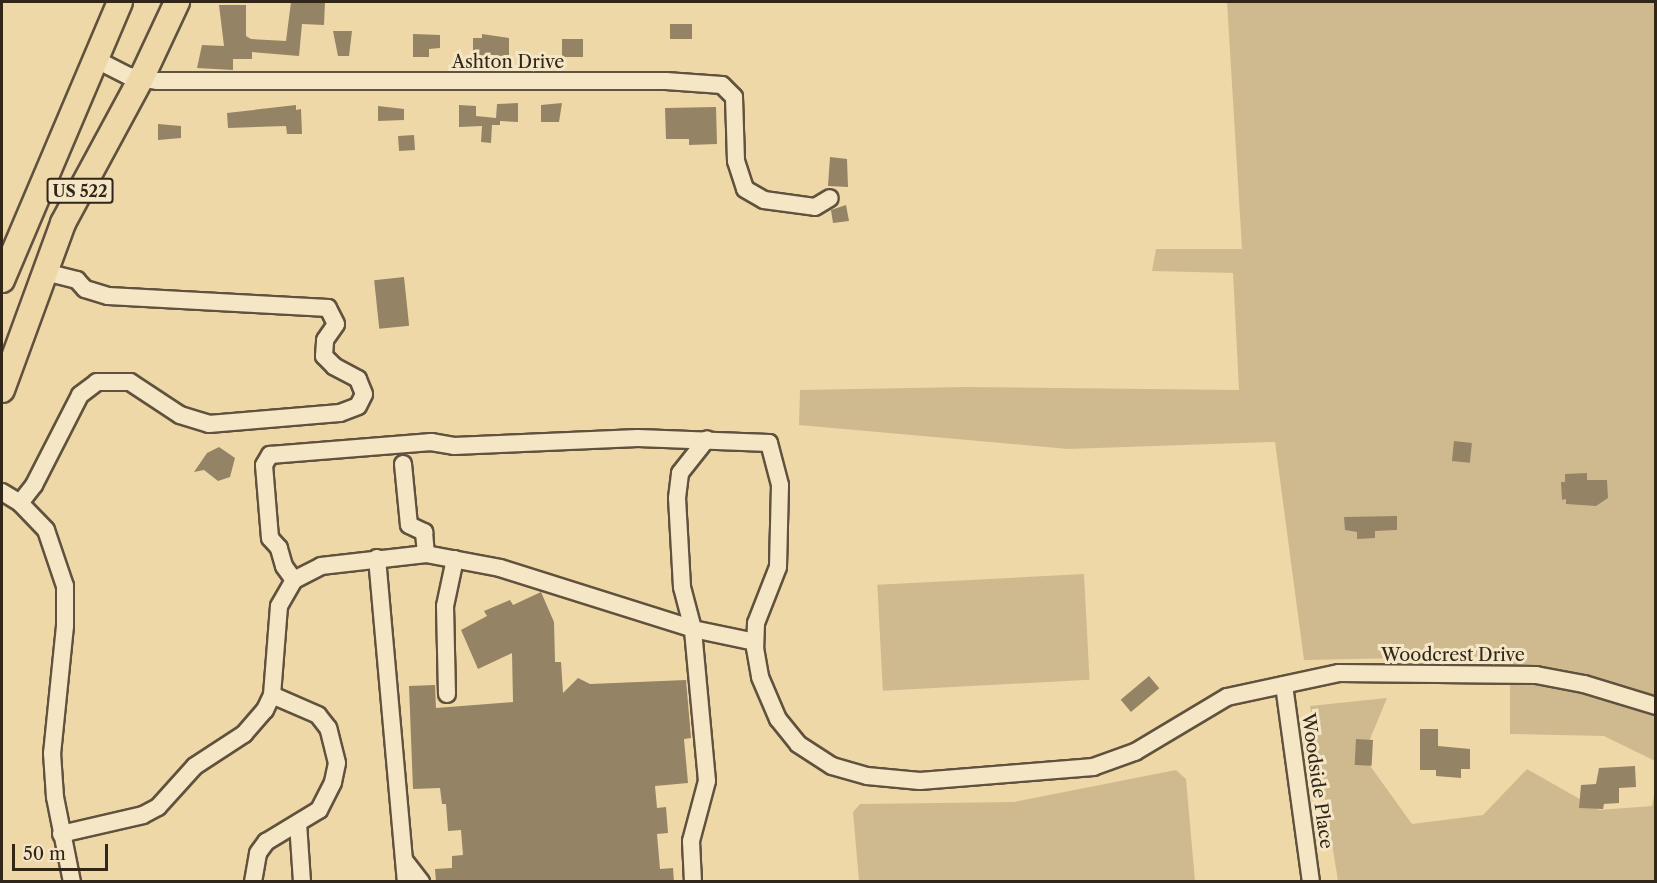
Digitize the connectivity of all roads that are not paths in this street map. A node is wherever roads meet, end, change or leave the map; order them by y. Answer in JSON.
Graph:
{"nodes":[{"id":1,"x":120,"y":2,"type":"edge"},
{"id":2,"x":177,"y":2,"type":"edge"},
{"id":3,"x":95,"y":59,"type":"junction"},
{"id":4,"x":141,"y":79,"type":"junction"},
{"id":5,"x":830,"y":198,"type":"dead end"},
{"id":6,"x":44,"y":272,"type":"junction"},
{"id":7,"x":2,"y":280,"type":"edge"},
{"id":8,"x":2,"y":390,"type":"edge"},
{"id":9,"x":707,"y":439,"type":"junction"},
{"id":10,"x":403,"y":464,"type":"dead end"},
{"id":11,"x":2,"y":492,"type":"edge"},
{"id":12,"x":20,"y":503,"type":"junction"},
{"id":13,"x":426,"y":554,"type":"junction"},
{"id":14,"x":377,"y":558,"type":"junction"},
{"id":15,"x":455,"y":559,"type":"junction"},
{"id":16,"x":294,"y":580,"type":"junction"},
{"id":17,"x":693,"y":629,"type":"junction"},
{"id":18,"x":755,"y":642,"type":"junction"},
{"id":19,"x":1284,"y":685,"type":"junction"},
{"id":20,"x":447,"y":694,"type":"dead end"},
{"id":21,"x":272,"y":695,"type":"junction"},
{"id":22,"x":1656,"y":706,"type":"edge"},
{"id":23,"x":298,"y":823,"type":"junction"},
{"id":24,"x":62,"y":834,"type":"junction"},
{"id":25,"x":404,"y":860,"type":"junction"},
{"id":26,"x":72,"y":882,"type":"edge"},
{"id":27,"x":253,"y":882,"type":"edge"},
{"id":28,"x":302,"y":882,"type":"edge"},
{"id":29,"x":406,"y":882,"type":"edge"},
{"id":30,"x":421,"y":882,"type":"edge"},
{"id":31,"x":693,"y":882,"type":"edge"},
{"id":32,"x":1311,"y":882,"type":"edge"}],
"edges":[{"from":1,"to":3,"type":"highway","number":"US 522"},
{"from":2,"to":4,"type":"highway","number":"US 522"},
{"from":3,"to":4,"type":"street","name":"Ashton Drive"},
{"from":3,"to":7,"type":"highway","number":"US 522"},
{"from":4,"to":5,"type":"street","name":"Ashton Drive"},
{"from":4,"to":6,"type":"highway","number":"US 522"},
{"from":6,"to":8,"type":"highway","number":"US 522"},
{"from":6,"to":12,"type":"street"},
{"from":9,"to":16,"type":"street"},
{"from":9,"to":17,"type":"street"},
{"from":9,"to":18,"type":"street"},
{"from":10,"to":13,"type":"street"},
{"from":11,"to":12,"type":"street"},
{"from":12,"to":24,"type":"street"},
{"from":13,"to":14,"type":"street"},
{"from":13,"to":15,"type":"street"},
{"from":14,"to":16,"type":"street"},
{"from":14,"to":25,"type":"street"},
{"from":15,"to":17,"type":"street"},
{"from":15,"to":20,"type":"street"},
{"from":16,"to":21,"type":"street"},
{"from":17,"to":18,"type":"street"},
{"from":17,"to":31,"type":"street"},
{"from":18,"to":19,"type":"street","name":"Woodcrest Drive"},
{"from":19,"to":22,"type":"street","name":"Woodcrest Drive"},
{"from":19,"to":32,"type":"street","name":"Woodside Place"},
{"from":21,"to":23,"type":"street"},
{"from":21,"to":24,"type":"street"},
{"from":23,"to":27,"type":"street"},
{"from":23,"to":28,"type":"street"},
{"from":24,"to":26,"type":"street"},
{"from":25,"to":29,"type":"street"},
{"from":25,"to":30,"type":"street"}]}
